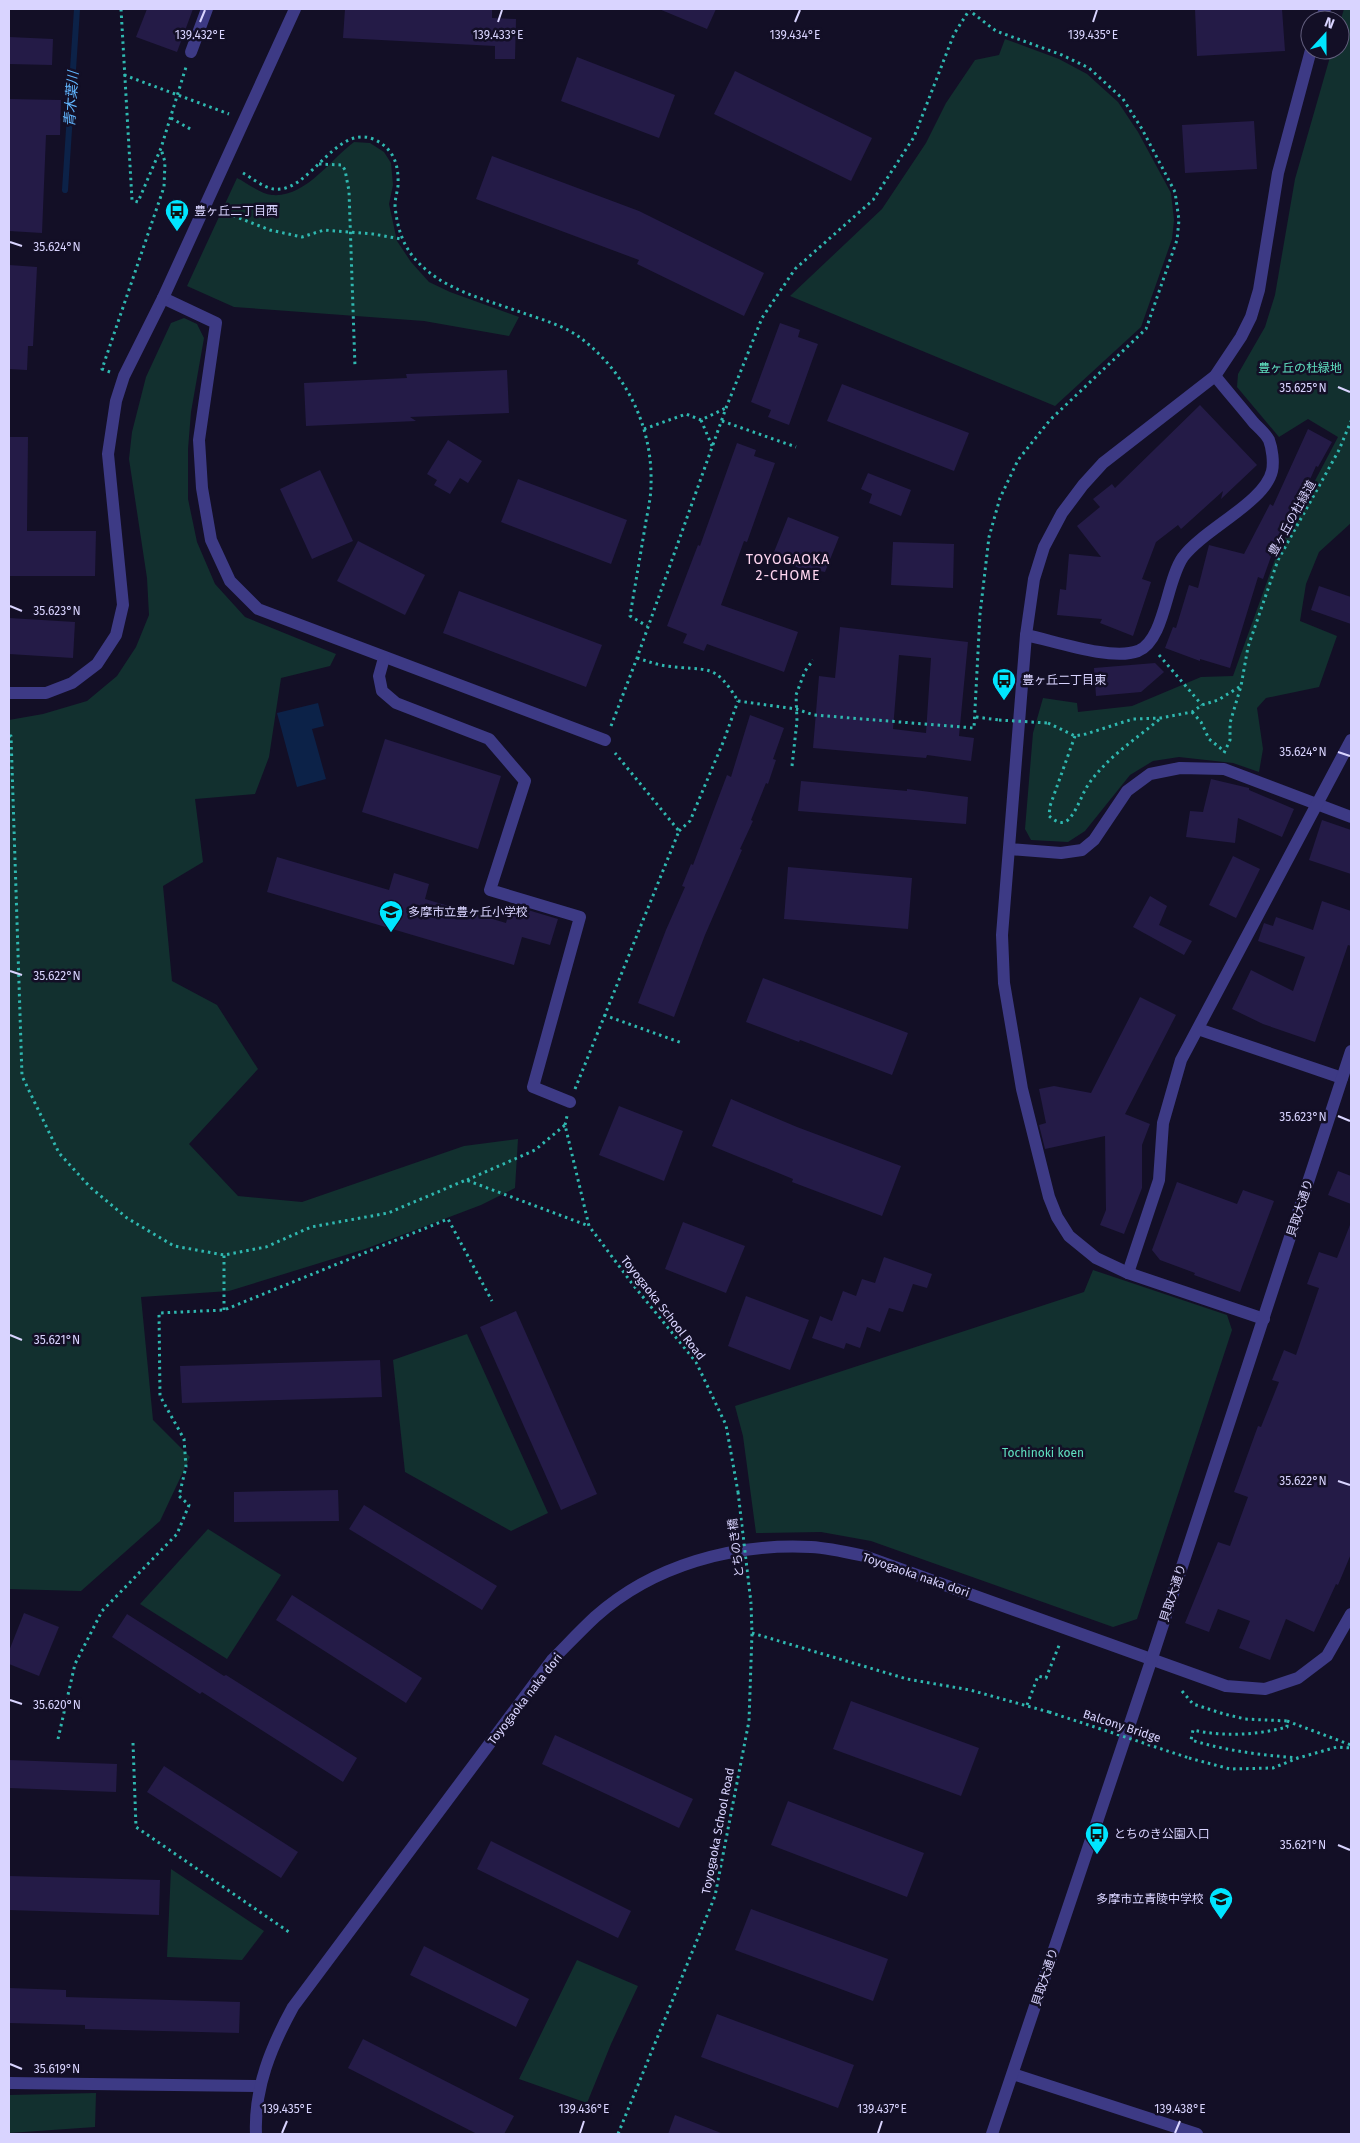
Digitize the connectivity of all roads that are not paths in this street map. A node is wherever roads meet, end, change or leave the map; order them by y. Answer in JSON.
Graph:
{"nodes":[{"id":1,"x":207,"y":9,"type":"edge"},
{"id":2,"x":295,"y":9,"type":"edge"},
{"id":3,"x":191,"y":52,"type":"road end"},
{"id":4,"x":1309,"y":60,"type":"edge"},
{"id":5,"x":163,"y":298,"type":"junction"},
{"id":6,"x":1215,"y":376,"type":"junction"},
{"id":7,"x":1026,"y":634,"type":"junction"},
{"id":8,"x":384,"y":658,"type":"junction"},
{"id":9,"x":9,"y":693,"type":"edge"},
{"id":10,"x":605,"y":740,"type":"road end"},
{"id":11,"x":1351,"y":740,"type":"edge"},
{"id":12,"x":1318,"y":804,"type":"junction"},
{"id":13,"x":1351,"y":817,"type":"edge"},
{"id":14,"x":1009,"y":849,"type":"junction"},
{"id":15,"x":1198,"y":1029,"type":"junction"},
{"id":16,"x":1351,"y":1050,"type":"edge"},
{"id":17,"x":1342,"y":1078,"type":"junction"},
{"id":18,"x":570,"y":1102,"type":"road end"},
{"id":19,"x":1128,"y":1273,"type":"junction"},
{"id":20,"x":1264,"y":1319,"type":"junction"},
{"id":21,"x":1351,"y":1614,"type":"edge"},
{"id":22,"x":1152,"y":1658,"type":"junction"},
{"id":23,"x":1013,"y":2074,"type":"junction"},
{"id":24,"x":9,"y":2083,"type":"edge"},
{"id":25,"x":260,"y":2086,"type":"junction"},
{"id":26,"x":256,"y":2134,"type":"edge"},
{"id":27,"x":992,"y":2134,"type":"edge"},
{"id":28,"x":1197,"y":2134,"type":"edge"}],
"edges":[{"from":1,"to":3,"type":"street"},
{"from":2,"to":5,"type":"street"},
{"from":4,"to":6,"type":"street"},
{"from":5,"to":8,"type":"street"},
{"from":5,"to":9,"type":"street"},
{"from":6,"to":7,"type":"street"},
{"from":6,"to":7,"type":"street"},
{"from":7,"to":14,"type":"street"},
{"from":8,"to":10,"type":"street"},
{"from":8,"to":18,"type":"street"},
{"from":11,"to":12,"type":"street"},
{"from":12,"to":13,"type":"street"},
{"from":12,"to":14,"type":"street"},
{"from":12,"to":15,"type":"street"},
{"from":14,"to":19,"type":"street"},
{"from":15,"to":17,"type":"street"},
{"from":15,"to":19,"type":"street"},
{"from":16,"to":17,"type":"street","name":"貝取大通り"},
{"from":17,"to":20,"type":"street","name":"貝取大通り"},
{"from":19,"to":20,"type":"street"},
{"from":20,"to":22,"type":"street","name":"貝取大通り"},
{"from":21,"to":22,"type":"street","name":"Toyogaoka naka dori"},
{"from":22,"to":23,"type":"street","name":"貝取大通り"},
{"from":22,"to":25,"type":"street","name":"Toyogaoka naka dori"},
{"from":23,"to":27,"type":"street","name":"貝取大通り"},
{"from":23,"to":28,"type":"street"},
{"from":24,"to":25,"type":"street"},
{"from":25,"to":26,"type":"street","name":"Toyogaoka naka dori"}]}
